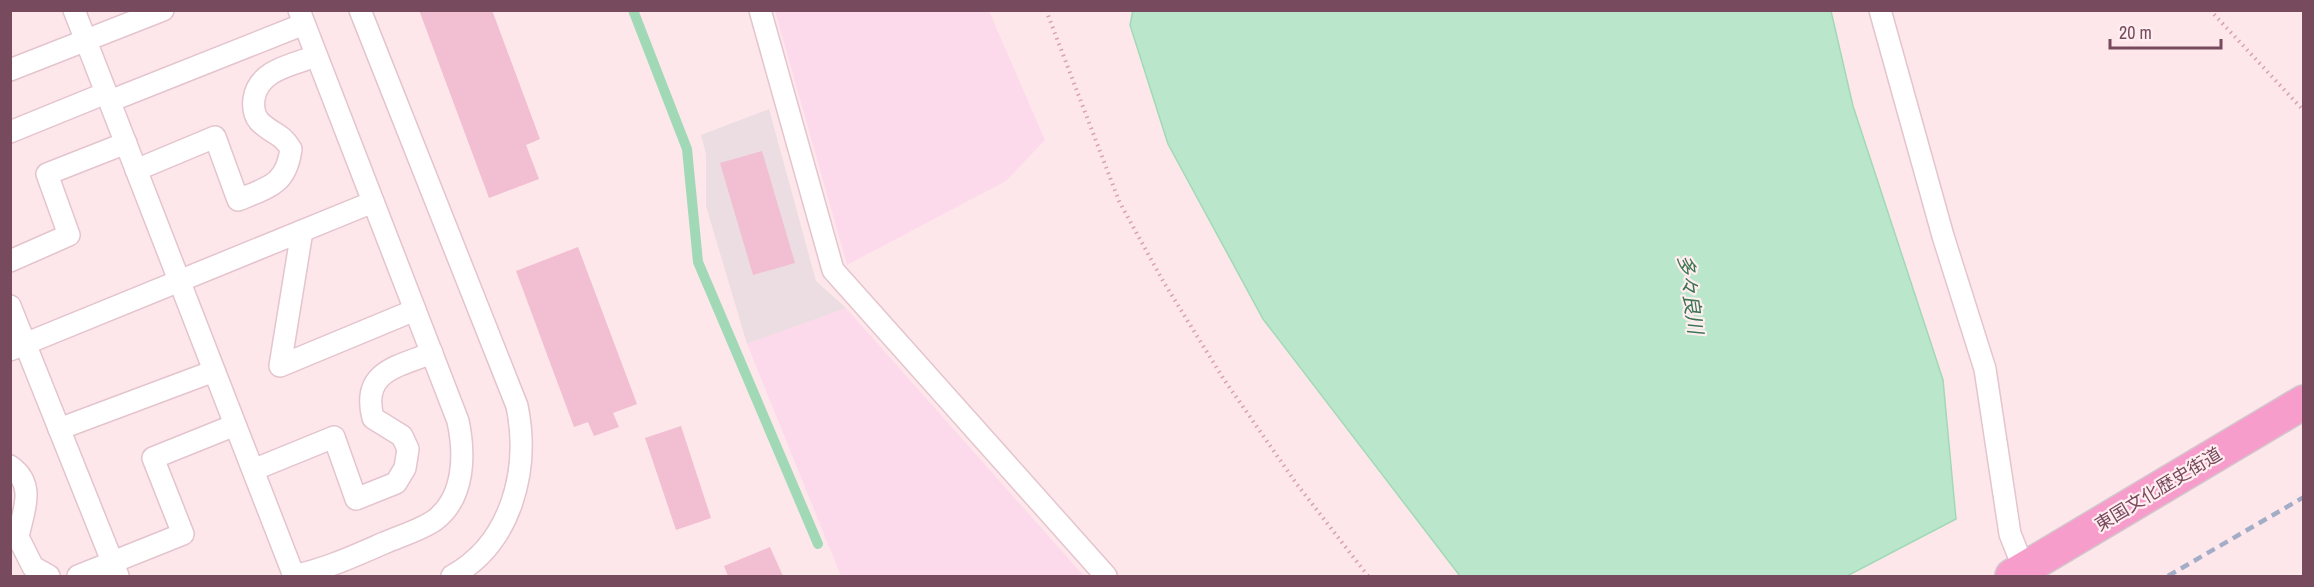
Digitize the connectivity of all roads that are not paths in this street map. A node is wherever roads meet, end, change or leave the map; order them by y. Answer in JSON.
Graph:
{"nodes":[{"id":1,"x":74,"y":10,"type":"edge"},
{"id":2,"x":163,"y":10,"type":"edge"},
{"id":3,"x":360,"y":10,"type":"edge"},
{"id":4,"x":760,"y":10,"type":"edge"},
{"id":5,"x":1880,"y":10,"type":"edge"},
{"id":6,"x":301,"y":17,"type":"edge"},
{"id":7,"x":86,"y":41,"type":"junction"},
{"id":8,"x":316,"y":56,"type":"junction"},
{"id":9,"x":10,"y":70,"type":"edge"},
{"id":10,"x":108,"y":97,"type":"junction"},
{"id":11,"x":10,"y":132,"type":"edge"},
{"id":12,"x":126,"y":143,"type":"junction"},
{"id":13,"x":136,"y":170,"type":"junction"},
{"id":14,"x":373,"y":202,"type":"junction"},
{"id":15,"x":302,"y":231,"type":"junction"},
{"id":16,"x":10,"y":261,"type":"edge"},
{"id":17,"x":179,"y":281,"type":"junction"},
{"id":18,"x":10,"y":306,"type":"edge"},
{"id":19,"x":415,"y":310,"type":"junction"},
{"id":20,"x":18,"y":347,"type":"edge"},
{"id":21,"x":432,"y":353,"type":"junction"},
{"id":22,"x":214,"y":371,"type":"junction"},
{"id":23,"x":2304,"y":402,"type":"edge"},
{"id":24,"x":235,"y":424,"type":"junction"},
{"id":25,"x":59,"y":429,"type":"junction"},
{"id":26,"x":10,"y":466,"type":"edge"},
{"id":27,"x":253,"y":470,"type":"junction"},
{"id":28,"x":115,"y":569,"type":"edge"},
{"id":29,"x":328,"y":573,"type":"edge"},
{"id":30,"x":2018,"y":573,"type":"edge"},
{"id":31,"x":49,"y":576,"type":"edge"},
{"id":32,"x":78,"y":576,"type":"edge"},
{"id":33,"x":294,"y":576,"type":"edge"},
{"id":34,"x":452,"y":576,"type":"edge"},
{"id":35,"x":1107,"y":576,"type":"edge"}],
"edges":[{"from":1,"to":7,"type":"lane"},
{"from":2,"to":7,"type":"lane"},
{"from":3,"to":34,"type":"lane"},
{"from":4,"to":35,"type":"lane"},
{"from":5,"to":30,"type":"lane"},
{"from":6,"to":8,"type":"lane"},
{"from":6,"to":10,"type":"lane"},
{"from":7,"to":9,"type":"lane"},
{"from":7,"to":10,"type":"lane"},
{"from":8,"to":13,"type":"lane"},
{"from":8,"to":14,"type":"lane"},
{"from":10,"to":11,"type":"lane"},
{"from":10,"to":12,"type":"lane"},
{"from":12,"to":13,"type":"lane"},
{"from":12,"to":16,"type":"lane"},
{"from":13,"to":17,"type":"lane"},
{"from":14,"to":15,"type":"lane"},
{"from":14,"to":19,"type":"lane"},
{"from":15,"to":17,"type":"lane"},
{"from":15,"to":19,"type":"lane"},
{"from":17,"to":20,"type":"lane"},
{"from":17,"to":22,"type":"lane"},
{"from":18,"to":20,"type":"lane"},
{"from":19,"to":21,"type":"lane"},
{"from":20,"to":25,"type":"lane"},
{"from":21,"to":27,"type":"lane"},
{"from":21,"to":29,"type":"lane"},
{"from":22,"to":24,"type":"lane"},
{"from":22,"to":25,"type":"lane"},
{"from":23,"to":30,"type":"highway","name":"東国文化歴史街道"},
{"from":24,"to":27,"type":"lane"},
{"from":24,"to":28,"type":"lane"},
{"from":25,"to":28,"type":"lane"},
{"from":26,"to":31,"type":"lane"},
{"from":27,"to":33,"type":"lane"},
{"from":28,"to":32,"type":"lane"},
{"from":29,"to":33,"type":"lane"}]}
